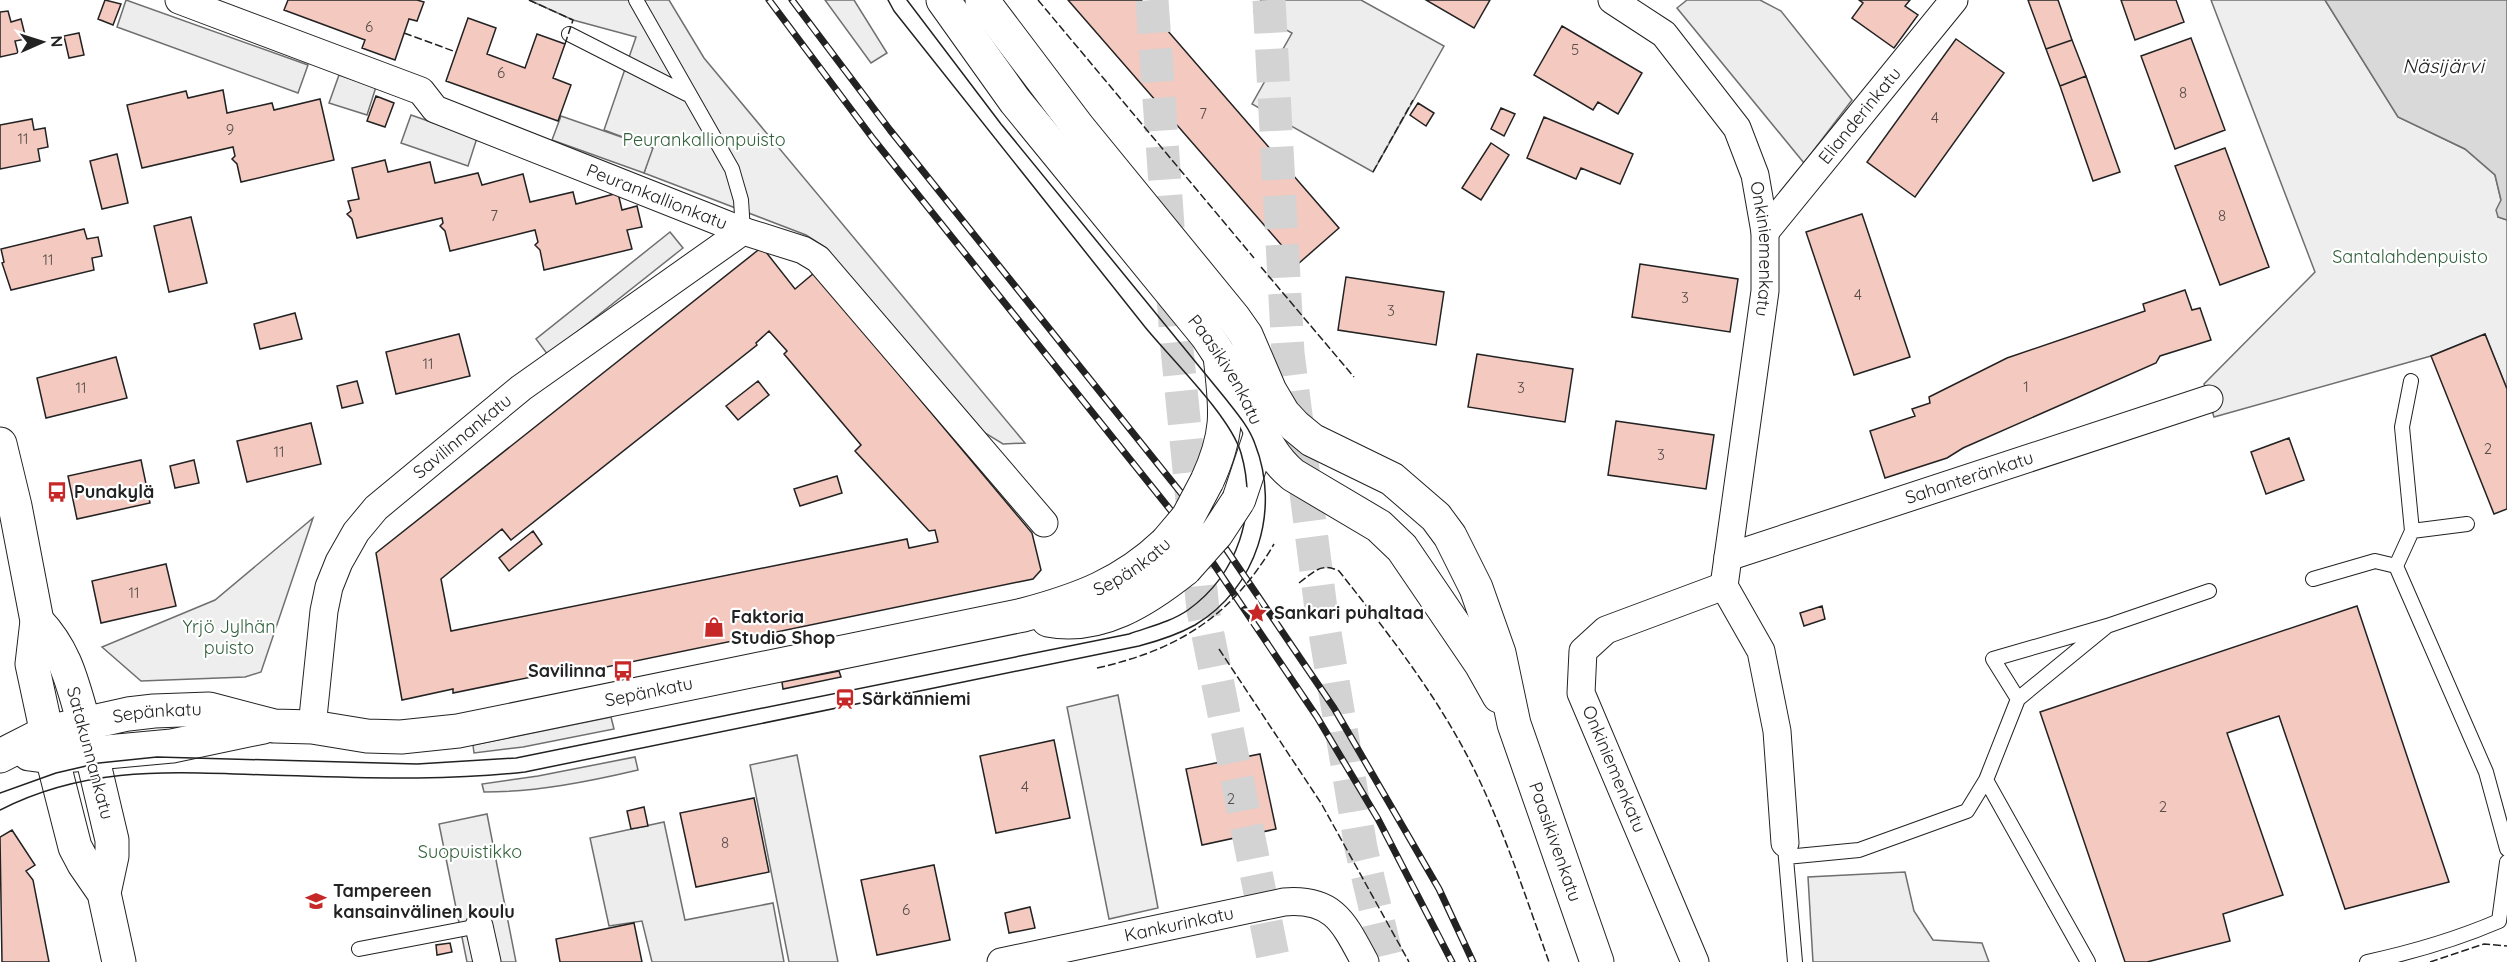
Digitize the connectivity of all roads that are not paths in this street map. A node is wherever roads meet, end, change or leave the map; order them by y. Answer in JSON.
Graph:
{"nodes":[{"id":1,"x":179,"y":0,"type":"edge"},
{"id":2,"x":636,"y":0,"type":"edge"},
{"id":3,"x":943,"y":0,"type":"edge"},
{"id":4,"x":982,"y":0,"type":"edge"},
{"id":5,"x":1612,"y":0,"type":"edge"},
{"id":6,"x":1954,"y":0,"type":"edge"},
{"id":7,"x":568,"y":34,"type":"dead end"},
{"id":8,"x":687,"y":94,"type":"junction"},
{"id":9,"x":743,"y":231,"type":"junction"},
{"id":10,"x":1765,"y":232,"type":"junction"},
{"id":11,"x":1220,"y":356,"type":"junction"},
{"id":12,"x":1255,"y":356,"type":"junction"},
{"id":13,"x":2411,"y":381,"type":"dead end"},
{"id":14,"x":2209,"y":399,"type":"dead end"},
{"id":15,"x":1261,"y":433,"type":"junction"},
{"id":16,"x":1312,"y":440,"type":"junction"},
{"id":17,"x":0,"y":444,"type":"edge"},
{"id":18,"x":1217,"y":457,"type":"junction"},
{"id":19,"x":1293,"y":475,"type":"junction"},
{"id":20,"x":1238,"y":500,"type":"junction"},
{"id":21,"x":1044,"y":523,"type":"dead end"},
{"id":22,"x":2467,"y":524,"type":"dead end"},
{"id":23,"x":2412,"y":531,"type":"junction"},
{"id":24,"x":1728,"y":557,"type":"junction"},
{"id":25,"x":2396,"y":566,"type":"junction"},
{"id":26,"x":2313,"y":579,"type":"dead end"},
{"id":27,"x":1724,"y":586,"type":"junction"},
{"id":28,"x":2209,"y":591,"type":"dead end"},
{"id":29,"x":1023,"y":615,"type":"junction"},
{"id":30,"x":37,"y":621,"type":"junction"},
{"id":31,"x":2107,"y":626,"type":"junction"},
{"id":32,"x":2018,"y":699,"type":"junction"},
{"id":33,"x":1514,"y":724,"type":"junction"},
{"id":34,"x":312,"y":727,"type":"junction"},
{"id":35,"x":88,"y":739,"type":"junction"},
{"id":36,"x":49,"y":744,"type":"junction"},
{"id":37,"x":5,"y":753,"type":"edge"},
{"id":38,"x":1986,"y":780,"type":"junction"},
{"id":39,"x":2507,"y":849,"type":"edge"},
{"id":40,"x":1785,"y":850,"type":"junction"},
{"id":41,"x":2507,"y":862,"type":"edge"},
{"id":42,"x":105,"y":893,"type":"junction"},
{"id":43,"x":2503,"y":923,"type":"edge"},
{"id":44,"x":479,"y":926,"type":"joint"},
{"id":45,"x":359,"y":949,"type":"dead end"},
{"id":46,"x":119,"y":962,"type":"edge"},
{"id":47,"x":487,"y":962,"type":"edge"},
{"id":48,"x":1001,"y":962,"type":"edge"},
{"id":49,"x":1365,"y":962,"type":"edge"},
{"id":50,"x":1597,"y":962,"type":"edge"},
{"id":51,"x":1695,"y":962,"type":"edge"},
{"id":52,"x":1795,"y":962,"type":"edge"},
{"id":53,"x":2088,"y":962,"type":"edge"},
{"id":54,"x":2367,"y":962,"type":"edge"}],
"edges":[{"from":1,"to":9,"type":"street","name":"Peurankallionkatu"},
{"from":2,"to":8,"type":"lane"},
{"from":3,"to":11,"type":"main road","name":"Paasikivenkatu"},
{"from":4,"to":12,"type":"main road","name":"Paasikivenkatu"},
{"from":5,"to":10,"type":"street","name":"Onkiniemenkatu"},
{"from":6,"to":10,"type":"street","name":"Elianderinkatu"},
{"from":7,"to":8,"type":"lane"},
{"from":8,"to":9,"type":"lane"},
{"from":9,"to":21,"type":"street","name":"Peurankallionkatu"},
{"from":9,"to":34,"type":"street","name":"Savilinnankatu"},
{"from":10,"to":24,"type":"street","name":"Onkiniemenkatu"},
{"from":11,"to":15,"type":"main road","name":"Paasikivenkatu"},
{"from":11,"to":18,"type":"main road","name":"Sepänkatu"},
{"from":12,"to":15,"type":"main road","name":"Sepänkatu"},
{"from":12,"to":16,"type":"main road","name":"Paasikivenkatu"},
{"from":13,"to":23,"type":"lane"},
{"from":14,"to":24,"type":"street","name":"Sahanteränkatu"},
{"from":15,"to":16,"type":"main road"},
{"from":15,"to":18,"type":"main road"},
{"from":15,"to":19,"type":"main road","name":"Paasikivenkatu"},
{"from":15,"to":20,"type":"main road","name":"Sepänkatu"},
{"from":16,"to":33,"type":"main road","name":"Paasikivenkatu"},
{"from":17,"to":30,"type":"main road","name":"Satakunnankatu"},
{"from":18,"to":29,"type":"main road","name":"Sepänkatu","bridge":true},
{"from":19,"to":20,"type":"main road","name":"Sepänkatu"},
{"from":19,"to":33,"type":"main road","name":"Paasikivenkatu"},
{"from":20,"to":29,"type":"main road","name":"Sepänkatu","bridge":true},
{"from":22,"to":23,"type":"lane"},
{"from":23,"to":25,"type":"lane"},
{"from":24,"to":27,"type":"street","name":"Onkiniemenkatu"},
{"from":25,"to":26,"type":"lane"},
{"from":25,"to":39,"type":"lane"},
{"from":27,"to":40,"type":"street"},
{"from":27,"to":51,"type":"street","name":"Onkiniemenkatu"},
{"from":28,"to":31,"type":"lane"},
{"from":29,"to":34,"type":"main road","name":"Sepänkatu"},
{"from":30,"to":35,"type":"main road","name":"Satakunnankatu"},
{"from":30,"to":36,"type":"main road","name":"Satakunnankatu"},
{"from":31,"to":32,"type":"lane"},
{"from":31,"to":32,"type":"lane"},
{"from":32,"to":38,"type":"lane"},
{"from":33,"to":50,"type":"main road","name":"Paasikivenkatu"},
{"from":34,"to":35,"type":"main road","name":"Sepänkatu"},
{"from":35,"to":36,"type":"main road","name":"Sepänkatu"},
{"from":35,"to":42,"type":"main road","name":"Satakunnankatu"},
{"from":36,"to":37,"type":"main road","name":"Sepänkatu"},
{"from":36,"to":42,"type":"main road","name":"Satakunnankatu"},
{"from":38,"to":40,"type":"lane"},
{"from":38,"to":53,"type":"lane"},
{"from":40,"to":52,"type":"lane"},
{"from":41,"to":43,"type":"lane"},
{"from":42,"to":46,"type":"main road","name":"Satakunnankatu"},
{"from":43,"to":54,"type":"lane"},
{"from":44,"to":45,"type":"lane"},
{"from":44,"to":47,"type":"street"},
{"from":48,"to":49,"type":"street","name":"Kankurinkatu"}]}
